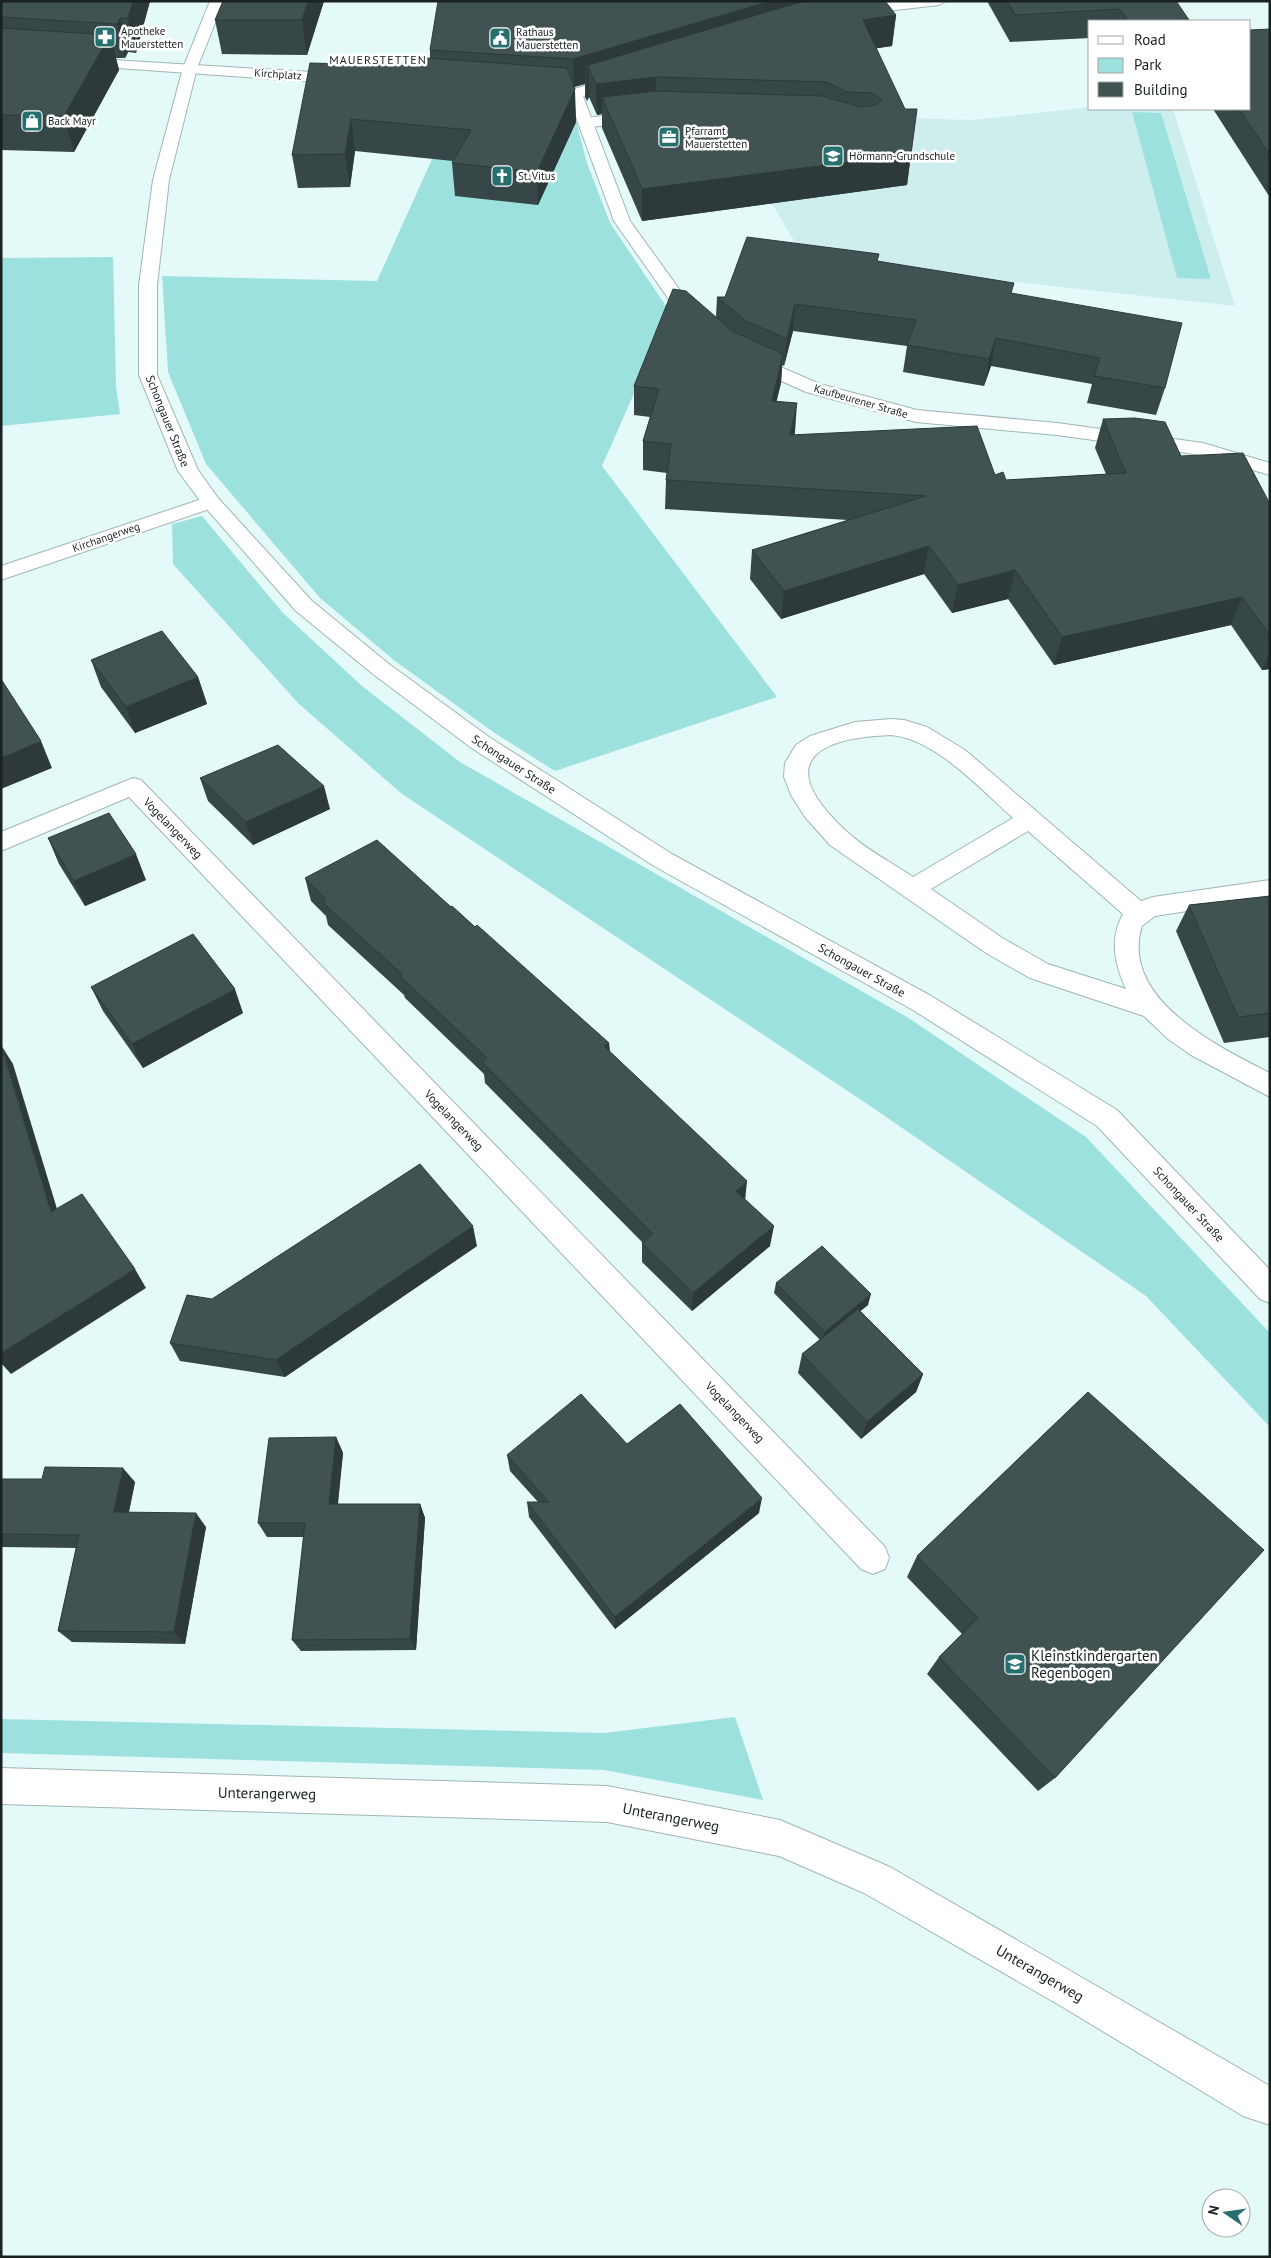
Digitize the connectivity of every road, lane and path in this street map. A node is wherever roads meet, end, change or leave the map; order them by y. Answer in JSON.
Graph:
{"nodes":[{"id":1,"x":217,"y":1,"type":"edge"},
{"id":2,"x":940,"y":1,"type":"edge"},
{"id":3,"x":835,"y":15,"type":"edge"},
{"id":4,"x":68,"y":61,"type":"edge"},
{"id":5,"x":190,"y":68,"type":"junction"},
{"id":6,"x":640,"y":74,"type":"edge"},
{"id":7,"x":358,"y":80,"type":"edge"},
{"id":8,"x":525,"y":91,"type":"edge"},
{"id":9,"x":575,"y":94,"type":"junction"},
{"id":10,"x":656,"y":115,"type":"edge"},
{"id":11,"x":585,"y":123,"type":"junction"},
{"id":12,"x":710,"y":330,"type":"edge"},
{"id":13,"x":730,"y":348,"type":"edge"},
{"id":14,"x":1270,"y":470,"type":"edge"},
{"id":15,"x":211,"y":502,"type":"junction"},
{"id":16,"x":1,"y":573,"type":"edge"},
{"id":17,"x":1030,"y":819,"type":"junction"},
{"id":18,"x":1,"y":842,"type":"edge"},
{"id":19,"x":912,"y":889,"type":"junction"},
{"id":20,"x":1270,"y":889,"type":"edge"},
{"id":21,"x":1138,"y":913,"type":"junction"},
{"id":22,"x":1154,"y":1009,"type":"junction"},
{"id":23,"x":1270,"y":1086,"type":"edge"},
{"id":24,"x":1270,"y":1290,"type":"edge"},
{"id":25,"x":873,"y":1558,"type":"dead end"},
{"id":26,"x":1,"y":1786,"type":"edge"},
{"id":27,"x":1270,"y":2106,"type":"edge"}],
"edges":[{"from":1,"to":5,"type":"street","name":"Schongauer Straße"},
{"from":2,"to":3,"type":"street"},
{"from":4,"to":5,"type":"street","name":"Kirchplatz"},
{"from":5,"to":7,"type":"street","name":"Kirchplatz"},
{"from":5,"to":15,"type":"street","name":"Schongauer Straße"},
{"from":6,"to":9,"type":"street"},
{"from":8,"to":9,"type":"street"},
{"from":9,"to":11,"type":"street"},
{"from":10,"to":11,"type":"street"},
{"from":11,"to":12,"type":"street"},
{"from":13,"to":14,"type":"street","name":"Kaufbeurener Straße"},
{"from":15,"to":16,"type":"street","name":"Kirchangerweg"},
{"from":15,"to":24,"type":"street","name":"Schongauer Straße"},
{"from":17,"to":19,"type":"street"},
{"from":17,"to":19,"type":"street"},
{"from":17,"to":21,"type":"street"},
{"from":18,"to":25,"type":"street","name":"Vogelangerweg"},
{"from":19,"to":22,"type":"street"},
{"from":20,"to":21,"type":"street"},
{"from":21,"to":22,"type":"street"},
{"from":22,"to":23,"type":"street"},
{"from":26,"to":27,"type":"street","name":"Unterangerweg"}]}
